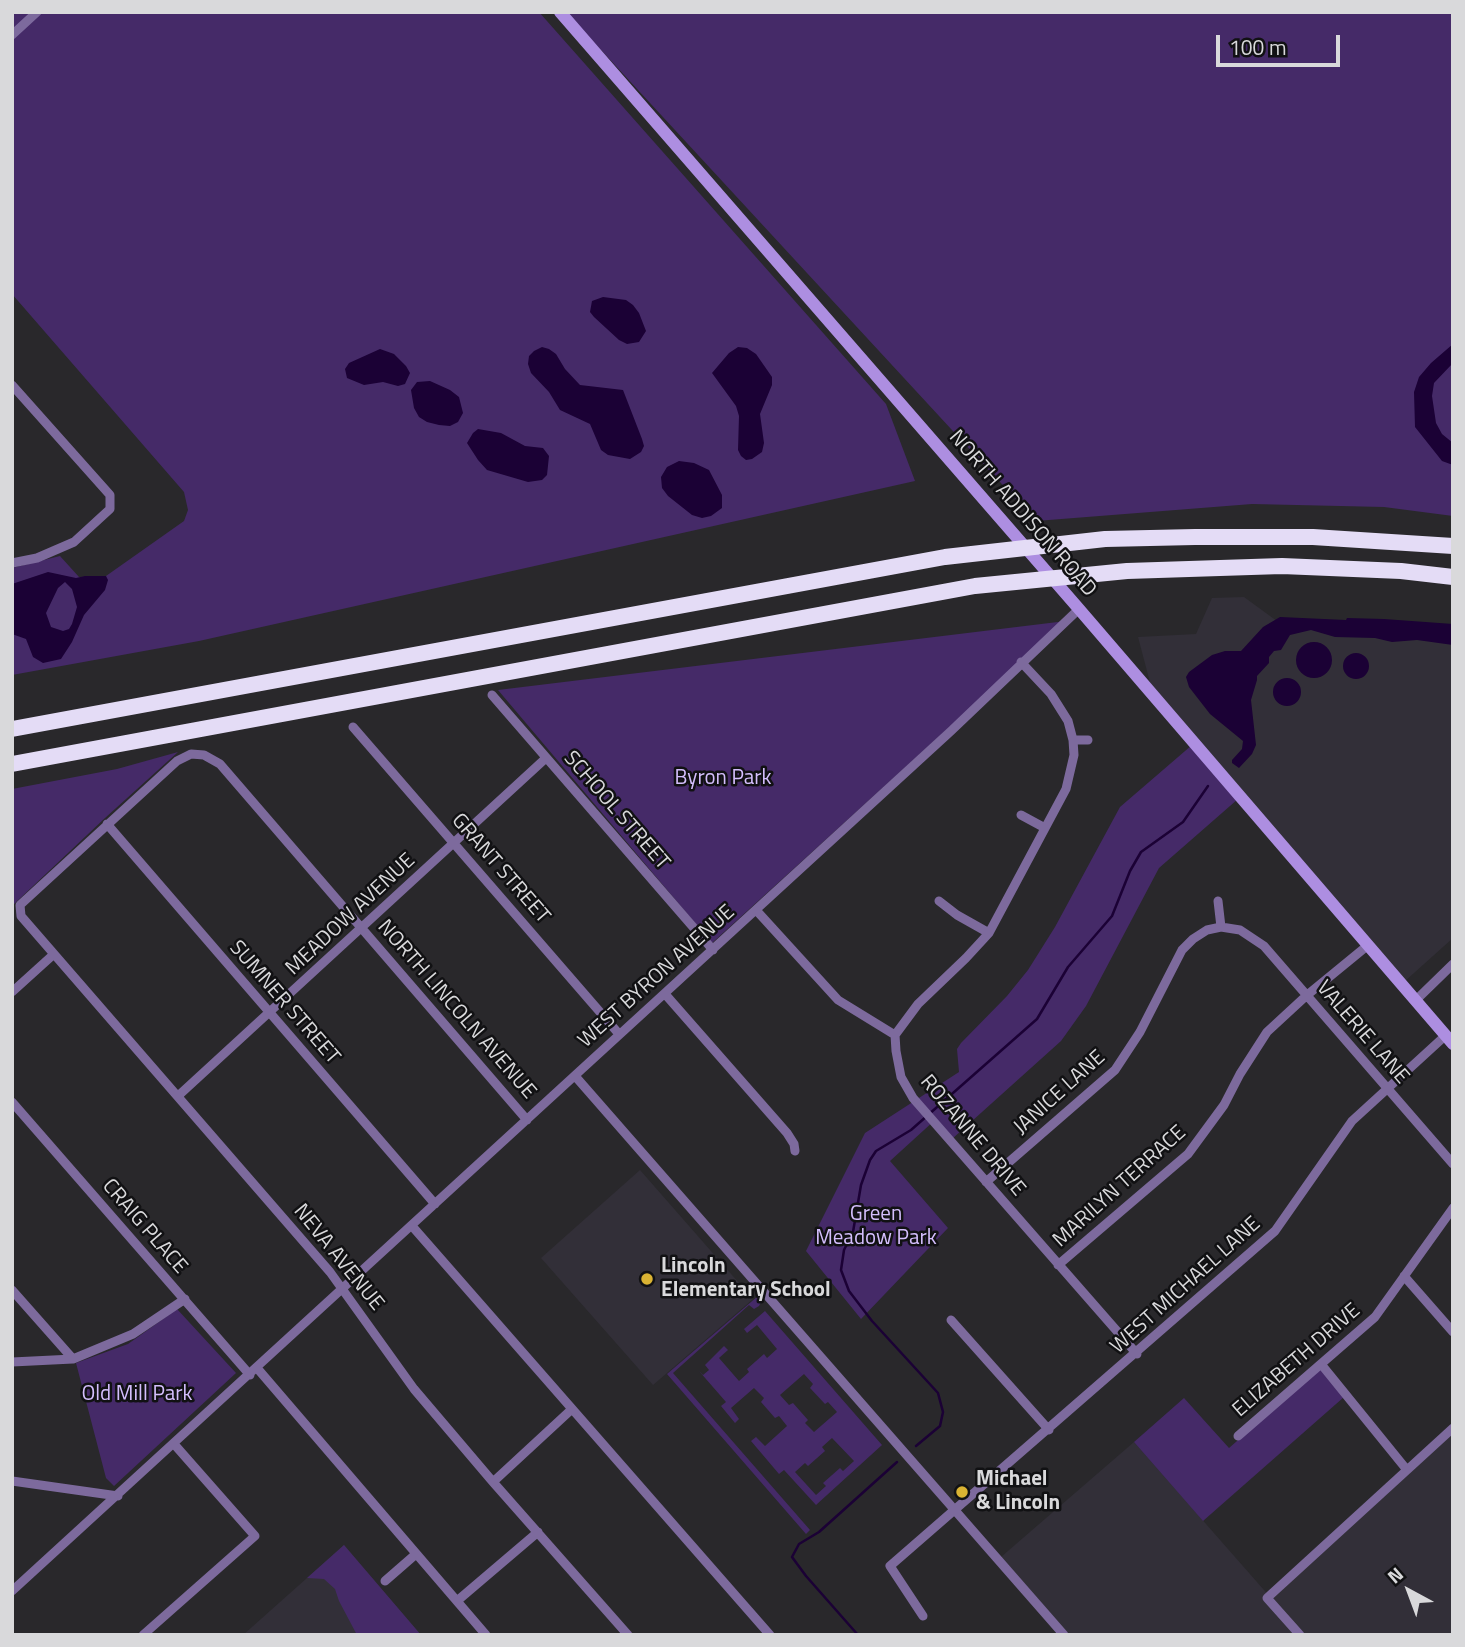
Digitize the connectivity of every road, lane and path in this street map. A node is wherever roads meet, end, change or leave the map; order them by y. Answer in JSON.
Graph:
{"nodes":[{"id":1,"x":37,"y":12,"type":"edge"},
{"id":2,"x":560,"y":12,"type":"edge"},
{"id":3,"x":12,"y":35,"type":"edge"},
{"id":4,"x":12,"y":385,"type":"edge"},
{"id":5,"x":1453,"y":546,"type":"edge"},
{"id":6,"x":12,"y":563,"type":"edge"},
{"id":7,"x":1453,"y":577,"type":"edge"},
{"id":8,"x":1079,"y":609,"type":"junction"},
{"id":9,"x":1021,"y":662,"type":"junction"},
{"id":10,"x":492,"y":695,"type":"dead end"},
{"id":11,"x":353,"y":727,"type":"dead end"},
{"id":12,"x":12,"y":729,"type":"edge"},
{"id":13,"x":1073,"y":740,"type":"junction"},
{"id":14,"x":1088,"y":740,"type":"dead end"},
{"id":15,"x":546,"y":758,"type":"junction"},
{"id":16,"x":12,"y":764,"type":"edge"},
{"id":17,"x":1021,"y":815,"type":"dead end"},
{"id":18,"x":107,"y":824,"type":"junction"},
{"id":19,"x":1045,"y":828,"type":"junction"},
{"id":20,"x":454,"y":843,"type":"junction"},
{"id":21,"x":939,"y":901,"type":"dead end"},
{"id":22,"x":1218,"y":901,"type":"dead end"},
{"id":23,"x":756,"y":910,"type":"junction"},
{"id":24,"x":1221,"y":927,"type":"junction"},
{"id":25,"x":362,"y":928,"type":"junction"},
{"id":26,"x":989,"y":933,"type":"junction"},
{"id":27,"x":1367,"y":946,"type":"junction"},
{"id":28,"x":713,"y":950,"type":"junction"},
{"id":29,"x":54,"y":954,"type":"junction"},
{"id":30,"x":1453,"y":964,"type":"edge"},
{"id":31,"x":12,"y":992,"type":"edge"},
{"id":32,"x":665,"y":994,"type":"junction"},
{"id":33,"x":1306,"y":996,"type":"junction"},
{"id":34,"x":1415,"y":1001,"type":"junction"},
{"id":35,"x":271,"y":1013,"type":"junction"},
{"id":36,"x":619,"y":1034,"type":"junction"},
{"id":37,"x":895,"y":1035,"type":"junction"},
{"id":38,"x":1449,"y":1040,"type":"edge"},
{"id":39,"x":575,"y":1076,"type":"junction"},
{"id":40,"x":1387,"y":1089,"type":"junction"},
{"id":41,"x":178,"y":1096,"type":"junction"},
{"id":42,"x":12,"y":1102,"type":"edge"},
{"id":43,"x":527,"y":1121,"type":"junction"},
{"id":44,"x":795,"y":1150,"type":"dead end"},
{"id":45,"x":1453,"y":1164,"type":"edge"},
{"id":46,"x":986,"y":1182,"type":"junction"},
{"id":47,"x":436,"y":1204,"type":"junction"},
{"id":48,"x":1453,"y":1208,"type":"edge"},
{"id":49,"x":412,"y":1226,"type":"junction"},
{"id":50,"x":1058,"y":1265,"type":"junction"},
{"id":51,"x":1404,"y":1276,"type":"junction"},
{"id":52,"x":343,"y":1289,"type":"junction"},
{"id":53,"x":12,"y":1290,"type":"edge"},
{"id":54,"x":185,"y":1299,"type":"junction"},
{"id":55,"x":951,"y":1320,"type":"dead end"},
{"id":56,"x":1453,"y":1332,"type":"edge"},
{"id":57,"x":1137,"y":1354,"type":"junction"},
{"id":58,"x":73,"y":1359,"type":"junction"},
{"id":59,"x":12,"y":1362,"type":"edge"},
{"id":60,"x":1321,"y":1364,"type":"junction"},
{"id":61,"x":253,"y":1371,"type":"junction"},
{"id":62,"x":572,"y":1409,"type":"junction"},
{"id":63,"x":1453,"y":1428,"type":"edge"},
{"id":64,"x":1049,"y":1430,"type":"junction"},
{"id":65,"x":1238,"y":1436,"type":"dead end"},
{"id":66,"x":174,"y":1444,"type":"junction"},
{"id":67,"x":1407,"y":1470,"type":"junction"},
{"id":68,"x":12,"y":1481,"type":"edge"},
{"id":69,"x":493,"y":1482,"type":"junction"},
{"id":70,"x":118,"y":1496,"type":"junction"},
{"id":71,"x":956,"y":1510,"type":"junction"},
{"id":72,"x":538,"y":1532,"type":"junction"},
{"id":73,"x":416,"y":1554,"type":"junction"},
{"id":74,"x":385,"y":1581,"type":"dead end"},
{"id":75,"x":12,"y":1591,"type":"edge"},
{"id":76,"x":457,"y":1601,"type":"junction"},
{"id":77,"x":923,"y":1616,"type":"dead end"},
{"id":78,"x":143,"y":1635,"type":"edge"},
{"id":79,"x":486,"y":1635,"type":"edge"},
{"id":80,"x":628,"y":1635,"type":"edge"},
{"id":81,"x":770,"y":1635,"type":"edge"},
{"id":82,"x":1064,"y":1635,"type":"edge"},
{"id":83,"x":1300,"y":1635,"type":"edge"}],
"edges":[{"from":1,"to":3,"type":"street"},
{"from":2,"to":8,"type":"street","name":"NORTH ADDISON ROAD"},
{"from":4,"to":6,"type":"street"},
{"from":5,"to":12,"type":"highway"},
{"from":7,"to":16,"type":"highway"},
{"from":8,"to":9,"type":"street","name":"WEST BYRON AVENUE"},
{"from":8,"to":27,"type":"street","name":"NORTH ADDISON ROAD"},
{"from":9,"to":13,"type":"street"},
{"from":9,"to":23,"type":"street","name":"WEST BYRON AVENUE"},
{"from":10,"to":15,"type":"street","name":"SCHOOL STREET"},
{"from":11,"to":20,"type":"street","name":"GRANT STREET"},
{"from":13,"to":14,"type":"street"},
{"from":13,"to":19,"type":"street"},
{"from":15,"to":20,"type":"street","name":"MEADOW AVENUE"},
{"from":15,"to":28,"type":"street","name":"SCHOOL STREET"},
{"from":17,"to":19,"type":"street"},
{"from":18,"to":25,"type":"street","name":"NORTH LINCOLN AVENUE"},
{"from":18,"to":29,"type":"street","name":"NEVA AVENUE"},
{"from":18,"to":35,"type":"street","name":"SUMNER STREET"},
{"from":19,"to":26,"type":"street"},
{"from":20,"to":25,"type":"street","name":"MEADOW AVENUE"},
{"from":20,"to":36,"type":"street","name":"GRANT STREET"},
{"from":21,"to":26,"type":"street"},
{"from":22,"to":24,"type":"street"},
{"from":23,"to":28,"type":"street","name":"WEST BYRON AVENUE"},
{"from":23,"to":37,"type":"street"},
{"from":24,"to":33,"type":"street","name":"VALERIE LANE"},
{"from":24,"to":46,"type":"street","name":"JANICE LANE"},
{"from":25,"to":35,"type":"street","name":"MEADOW AVENUE"},
{"from":25,"to":43,"type":"street","name":"NORTH LINCOLN AVENUE"},
{"from":26,"to":37,"type":"street"},
{"from":27,"to":33,"type":"street","name":"MARILYN TERRACE"},
{"from":27,"to":34,"type":"street","name":"NORTH ADDISON ROAD"},
{"from":28,"to":32,"type":"street","name":"WEST BYRON AVENUE"},
{"from":29,"to":31,"type":"street"},
{"from":29,"to":41,"type":"street","name":"NEVA AVENUE"},
{"from":30,"to":34,"type":"street"},
{"from":32,"to":36,"type":"street","name":"WEST BYRON AVENUE"},
{"from":32,"to":44,"type":"street"},
{"from":33,"to":40,"type":"street","name":"VALERIE LANE"},
{"from":33,"to":50,"type":"street","name":"MARILYN TERRACE"},
{"from":34,"to":38,"type":"street","name":"NORTH ADDISON ROAD"},
{"from":35,"to":41,"type":"street","name":"MEADOW AVENUE"},
{"from":35,"to":47,"type":"street","name":"SUMNER STREET"},
{"from":36,"to":39,"type":"street","name":"WEST BYRON AVENUE"},
{"from":37,"to":46,"type":"street","name":"ROZANNE DRIVE"},
{"from":38,"to":40,"type":"street","name":"WEST MICHAEL LANE"},
{"from":39,"to":43,"type":"street","name":"WEST BYRON AVENUE"},
{"from":39,"to":71,"type":"street"},
{"from":40,"to":45,"type":"street","name":"VALERIE LANE"},
{"from":40,"to":57,"type":"street","name":"WEST MICHAEL LANE"},
{"from":41,"to":52,"type":"street","name":"NEVA AVENUE"},
{"from":42,"to":54,"type":"street","name":"CRAIG PLACE"},
{"from":43,"to":47,"type":"street","name":"WEST BYRON AVENUE"},
{"from":46,"to":50,"type":"street","name":"ROZANNE DRIVE"},
{"from":47,"to":49,"type":"street","name":"WEST BYRON AVENUE"},
{"from":48,"to":51,"type":"street","name":"ELIZABETH DRIVE"},
{"from":49,"to":52,"type":"street","name":"WEST BYRON AVENUE"},
{"from":49,"to":62,"type":"street"},
{"from":50,"to":57,"type":"street","name":"ROZANNE DRIVE"},
{"from":51,"to":56,"type":"street"},
{"from":51,"to":60,"type":"street","name":"ELIZABETH DRIVE"},
{"from":52,"to":61,"type":"street","name":"WEST BYRON AVENUE"},
{"from":52,"to":69,"type":"street","name":"NEVA AVENUE"},
{"from":53,"to":58,"type":"street"},
{"from":54,"to":58,"type":"street"},
{"from":54,"to":61,"type":"street","name":"CRAIG PLACE"},
{"from":55,"to":64,"type":"street"},
{"from":57,"to":64,"type":"street","name":"WEST MICHAEL LANE"},
{"from":58,"to":59,"type":"street"},
{"from":60,"to":65,"type":"street","name":"ELIZABETH DRIVE"},
{"from":60,"to":67,"type":"street"},
{"from":61,"to":66,"type":"street","name":"WEST BYRON AVENUE"},
{"from":61,"to":73,"type":"street","name":"CRAIG PLACE"},
{"from":62,"to":69,"type":"street"},
{"from":62,"to":81,"type":"street"},
{"from":63,"to":67,"type":"street"},
{"from":64,"to":71,"type":"street","name":"WEST MICHAEL LANE"},
{"from":66,"to":70,"type":"street","name":"WEST BYRON AVENUE"},
{"from":66,"to":78,"type":"street"},
{"from":67,"to":83,"type":"street"},
{"from":68,"to":70,"type":"street"},
{"from":69,"to":72,"type":"street","name":"NEVA AVENUE"},
{"from":70,"to":75,"type":"street","name":"WEST BYRON AVENUE"},
{"from":71,"to":77,"type":"street","name":"WEST MICHAEL LANE"},
{"from":71,"to":82,"type":"street"},
{"from":72,"to":76,"type":"street"},
{"from":72,"to":80,"type":"street","name":"NEVA AVENUE"},
{"from":73,"to":74,"type":"street"},
{"from":73,"to":76,"type":"street","name":"CRAIG PLACE"},
{"from":76,"to":79,"type":"street","name":"CRAIG PLACE"}]}
